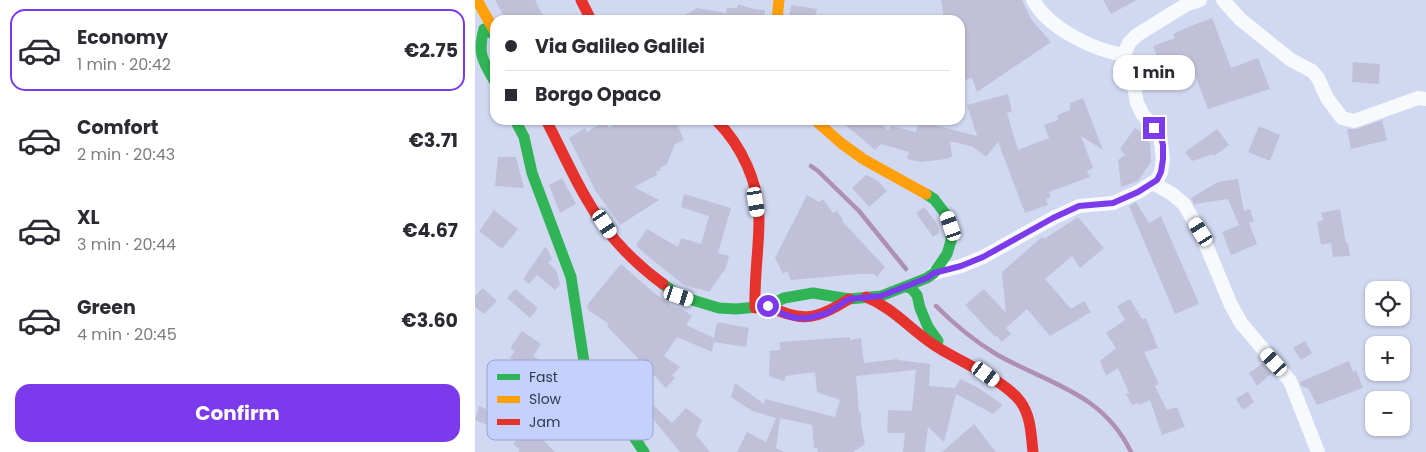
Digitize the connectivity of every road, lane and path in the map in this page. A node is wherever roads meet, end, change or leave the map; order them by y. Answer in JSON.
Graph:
{"nodes":[{"id":1,"x":477,"y":0,"type":"edge"},
{"id":2,"x":581,"y":0,"type":"edge"},
{"id":3,"x":779,"y":0,"type":"edge"},
{"id":4,"x":1033,"y":0,"type":"edge"},
{"id":5,"x":1200,"y":0,"type":"edge"},
{"id":6,"x":1223,"y":0,"type":"edge"},
{"id":7,"x":588,"y":15,"type":"edge"},
{"id":8,"x":778,"y":15,"type":"edge"},
{"id":9,"x":487,"y":31,"type":"edge"},
{"id":10,"x":1124,"y":55,"type":"junction"},
{"id":11,"x":490,"y":73,"type":"edge"},
{"id":12,"x":1426,"y":99,"type":"edge"},
{"id":13,"x":518,"y":125,"type":"edge"},
{"id":14,"x":549,"y":125,"type":"edge"},
{"id":15,"x":720,"y":125,"type":"edge"},
{"id":16,"x":821,"y":125,"type":"edge"},
{"id":17,"x":1153,"y":183,"type":"junction"},
{"id":18,"x":930,"y":275,"type":"junction"},
{"id":19,"x":901,"y":288,"type":"junction"},
{"id":20,"x":827,"y":296,"type":"junction"},
{"id":21,"x":784,"y":298,"type":"junction"},
{"id":22,"x":865,"y":298,"type":"junction"},
{"id":23,"x":849,"y":299,"type":"junction"},
{"id":24,"x":919,"y":299,"type":"junction"},
{"id":25,"x":768,"y":306,"type":"junction"},
{"id":26,"x":755,"y":308,"type":"junction"},
{"id":27,"x":827,"y":313,"type":"junction"},
{"id":28,"x":898,"y":313,"type":"junction"},
{"id":29,"x":785,"y":315,"type":"junction"},
{"id":30,"x":950,"y":354,"type":"junction"},
{"id":31,"x":584,"y":360,"type":"edge"},
{"id":32,"x":636,"y":440,"type":"edge"},
{"id":33,"x":644,"y":452,"type":"edge"},
{"id":34,"x":1033,"y":452,"type":"edge"},
{"id":35,"x":1318,"y":452,"type":"edge"}],
"edges":[{"from":1,"to":9,"type":"main road"},
{"from":2,"to":7,"type":"main road"},
{"from":3,"to":8,"type":"main road"},
{"from":4,"to":10,"type":"street"},
{"from":5,"to":10,"type":"street"},
{"from":6,"to":12,"type":"street"},
{"from":9,"to":11,"type":"main road"},
{"from":10,"to":17,"type":"street"},
{"from":13,"to":31,"type":"main road"},
{"from":14,"to":26,"type":"main road"},
{"from":15,"to":26,"type":"main road"},
{"from":16,"to":18,"type":"main road"},
{"from":17,"to":18,"type":"street"},
{"from":17,"to":35,"type":"street"},
{"from":18,"to":19,"type":"main road"},
{"from":18,"to":24,"type":"main road"},
{"from":19,"to":22,"type":"main road"},
{"from":19,"to":24,"type":"main road"},
{"from":19,"to":28,"type":"main road"},
{"from":20,"to":21,"type":"main road"},
{"from":20,"to":23,"type":"main road"},
{"from":20,"to":27,"type":"main road"},
{"from":21,"to":25,"type":"main road"},
{"from":21,"to":29,"type":"main road"},
{"from":22,"to":23,"type":"main road"},
{"from":22,"to":28,"type":"main road"},
{"from":23,"to":27,"type":"main road"},
{"from":24,"to":30,"type":"main road"},
{"from":25,"to":26,"type":"main road"},
{"from":25,"to":29,"type":"main road"},
{"from":27,"to":29,"type":"main road"},
{"from":28,"to":30,"type":"main road"},
{"from":30,"to":34,"type":"main road"},
{"from":32,"to":33,"type":"main road"}]}
